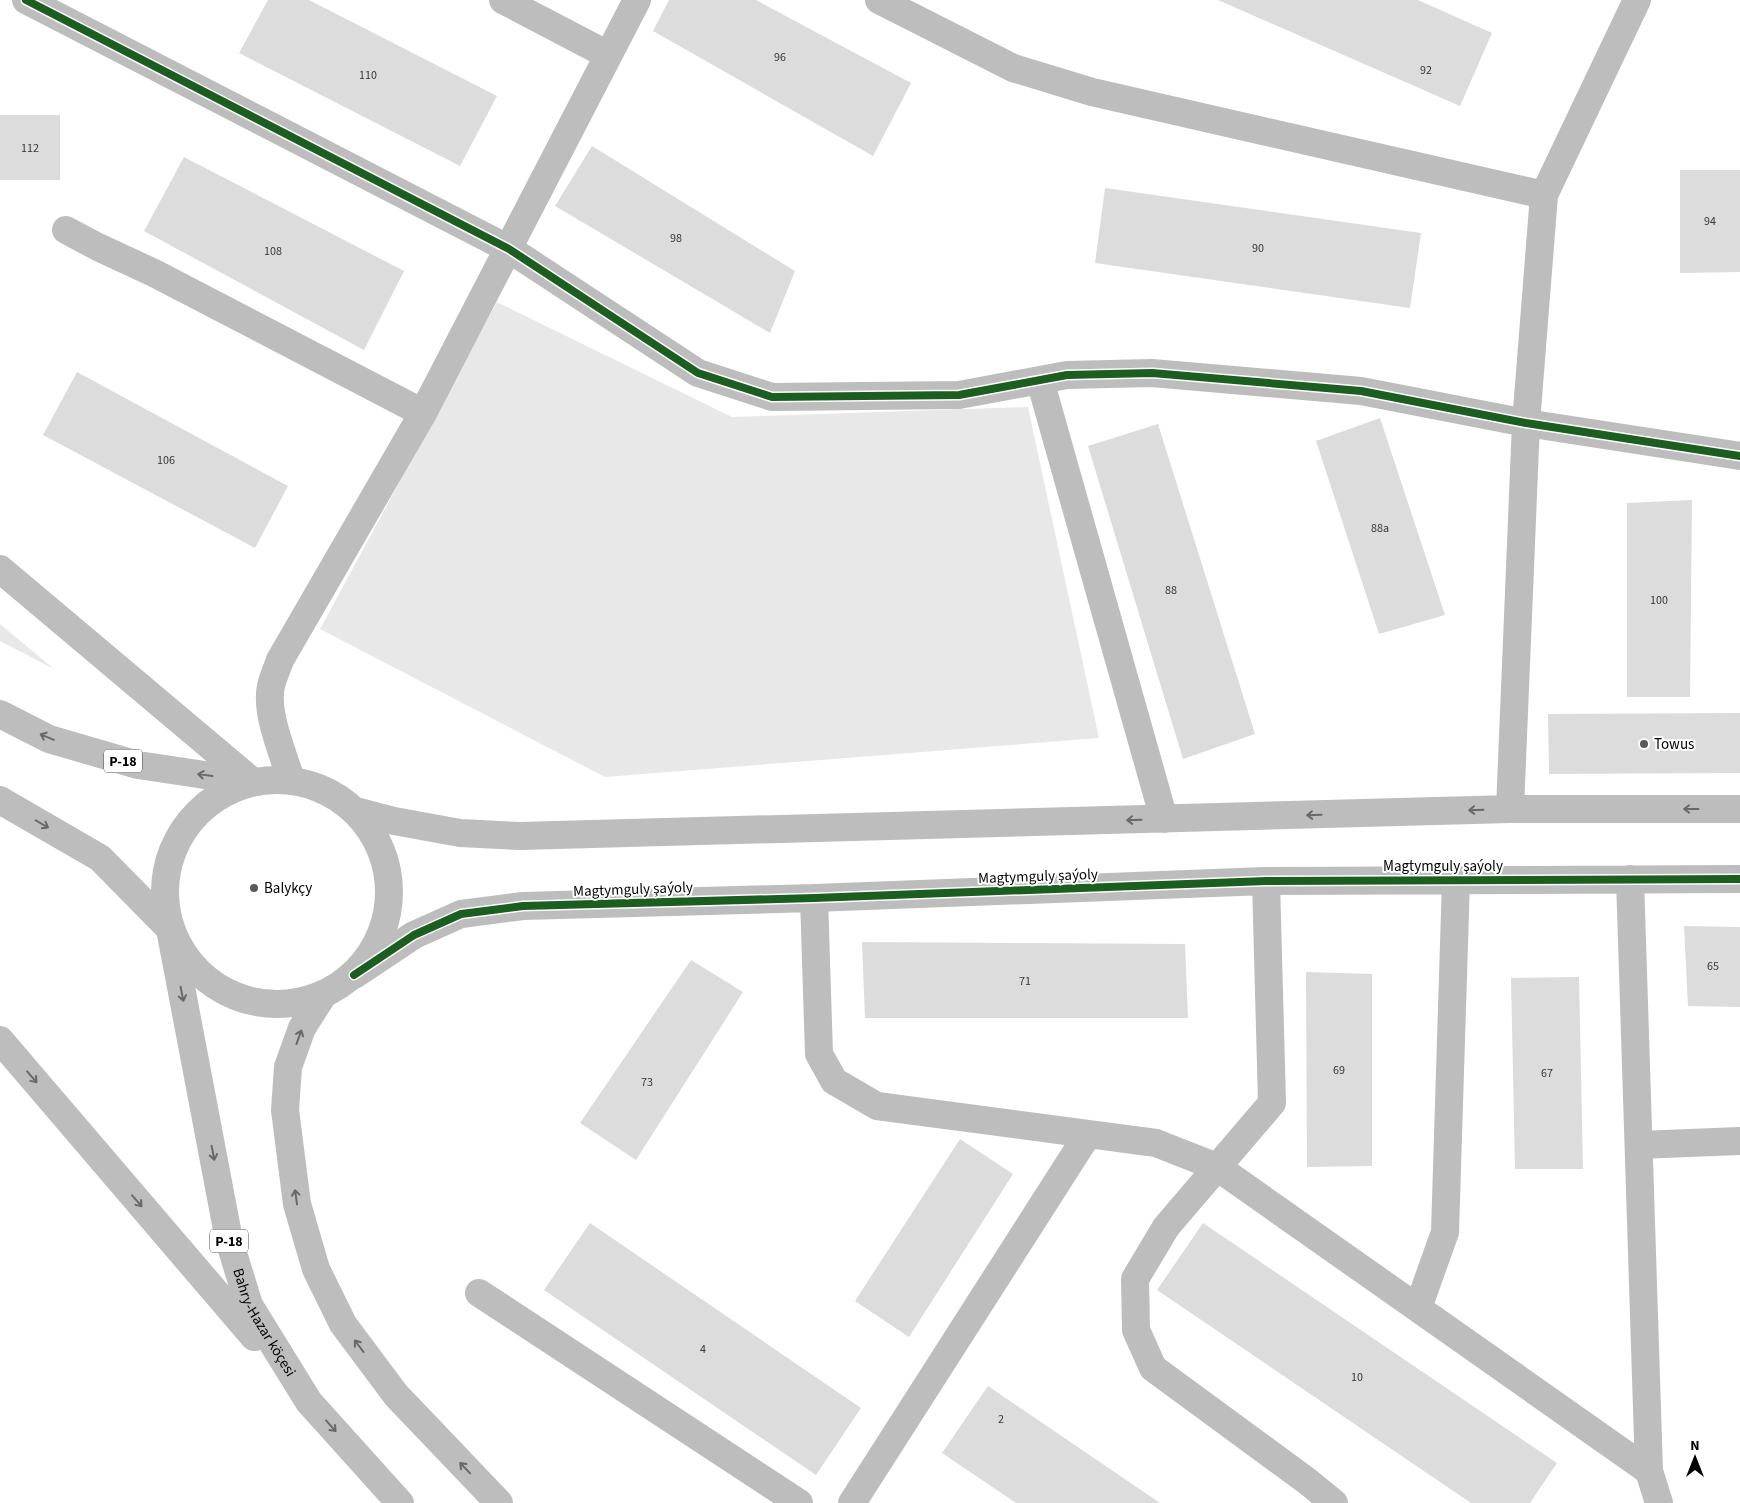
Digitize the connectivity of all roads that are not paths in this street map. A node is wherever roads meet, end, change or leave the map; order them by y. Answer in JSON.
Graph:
{"nodes":[{"id":1,"x":26,"y":0,"type":"edge"},
{"id":2,"x":503,"y":0,"type":"edge"},
{"id":3,"x":637,"y":0,"type":"edge"},
{"id":4,"x":879,"y":0,"type":"edge"},
{"id":5,"x":1637,"y":0,"type":"edge"},
{"id":6,"x":608,"y":55,"type":"junction"},
{"id":7,"x":1544,"y":195,"type":"junction"},
{"id":8,"x":66,"y":230,"type":"dead end"},
{"id":9,"x":509,"y":249,"type":"junction"},
{"id":10,"x":1040,"y":380,"type":"junction"},
{"id":11,"x":423,"y":413,"type":"junction"},
{"id":12,"x":1526,"y":423,"type":"junction"},
{"id":13,"x":1740,"y":456,"type":"edge"},
{"id":14,"x":0,"y":569,"type":"edge"},
{"id":15,"x":0,"y":714,"type":"edge"},
{"id":16,"x":291,"y":780,"type":"junction"},
{"id":17,"x":253,"y":782,"type":"junction"},
{"id":18,"x":0,"y":800,"type":"edge"},
{"id":19,"x":1740,"y":808,"type":"edge"},
{"id":20,"x":1510,"y":809,"type":"junction"},
{"id":21,"x":356,"y":811,"type":"junction"},
{"id":22,"x":1164,"y":819,"type":"junction"},
{"id":23,"x":1630,"y":879,"type":"junction"},
{"id":24,"x":1740,"y":879,"type":"edge"},
{"id":25,"x":1456,"y":880,"type":"junction"},
{"id":26,"x":1266,"y":881,"type":"junction"},
{"id":27,"x":814,"y":898,"type":"junction"},
{"id":28,"x":170,"y":929,"type":"junction"},
{"id":29,"x":354,"y":975,"type":"junction"},
{"id":30,"x":323,"y":995,"type":"junction"},
{"id":31,"x":0,"y":1040,"type":"edge"},
{"id":32,"x":1088,"y":1134,"type":"junction"},
{"id":33,"x":1740,"y":1141,"type":"edge"},
{"id":34,"x":1639,"y":1145,"type":"junction"},
{"id":35,"x":1217,"y":1167,"type":"junction"},
{"id":36,"x":479,"y":1293,"type":"dead end"},
{"id":37,"x":1418,"y":1308,"type":"junction"},
{"id":38,"x":309,"y":1402,"type":"junction"},
{"id":39,"x":1649,"y":1471,"type":"junction"},
{"id":40,"x":400,"y":1503,"type":"edge"},
{"id":41,"x":499,"y":1503,"type":"edge"},
{"id":42,"x":799,"y":1503,"type":"edge"},
{"id":43,"x":852,"y":1503,"type":"edge"},
{"id":44,"x":1334,"y":1503,"type":"edge"},
{"id":45,"x":1659,"y":1503,"type":"edge"}],
"edges":[{"from":1,"to":9,"type":"main road"},
{"from":2,"to":6,"type":"main road"},
{"from":3,"to":6,"type":"main road"},
{"from":4,"to":7,"type":"main road"},
{"from":5,"to":7,"type":"main road"},
{"from":6,"to":9,"type":"main road"},
{"from":7,"to":12,"type":"main road"},
{"from":8,"to":11,"type":"main road"},
{"from":9,"to":10,"type":"main road"},
{"from":9,"to":11,"type":"main road"},
{"from":10,"to":12,"type":"main road"},
{"from":10,"to":22,"type":"main road"},
{"from":11,"to":16,"type":"main road"},
{"from":12,"to":13,"type":"main road"},
{"from":12,"to":20,"type":"main road"},
{"from":14,"to":17,"type":"main road"},
{"from":17,"to":15,"type":"main road","name":"P-18","number":"P-18","one_way":true},
{"from":16,"to":17,"type":"main road","number":"P-18"},
{"from":16,"to":21,"type":"main road","number":"P-18"},
{"from":17,"to":28,"type":"main road","number":"P-18"},
{"from":18,"to":28,"type":"main road","number":"P-18","one_way":true},
{"from":19,"to":20,"type":"main road","one_way":true},
{"from":20,"to":22,"type":"main road","one_way":true},
{"from":22,"to":21,"type":"main road","one_way":true},
{"from":21,"to":29,"type":"main road","number":"P-18"},
{"from":23,"to":24,"type":"main road","name":"Magtymguly şaýoly"},
{"from":23,"to":25,"type":"main road","name":"Magtymguly şaýoly"},
{"from":23,"to":34,"type":"main road"},
{"from":25,"to":26,"type":"main road","name":"Magtymguly şaýoly"},
{"from":25,"to":37,"type":"main road"},
{"from":26,"to":27,"type":"main road","name":"Magtymguly şaýoly"},
{"from":26,"to":35,"type":"main road"},
{"from":27,"to":29,"type":"main road","name":"Magtymguly şaýoly"},
{"from":27,"to":32,"type":"main road"},
{"from":28,"to":30,"type":"main road","number":"P-18"},
{"from":28,"to":38,"type":"main road","name":"Bahry-Hazar köçesi","number":"P-18","one_way":true},
{"from":29,"to":30,"type":"main road","number":"P-18"},
{"from":41,"to":30,"type":"main road","number":"P-18","one_way":true},
{"from":31,"to":38,"type":"main road","one_way":true},
{"from":32,"to":35,"type":"main road"},
{"from":32,"to":43,"type":"main road"},
{"from":33,"to":34,"type":"main road"},
{"from":34,"to":39,"type":"main road"},
{"from":35,"to":37,"type":"main road"},
{"from":35,"to":44,"type":"main road"},
{"from":36,"to":42,"type":"main road"},
{"from":37,"to":39,"type":"main road"},
{"from":38,"to":40,"type":"main road","name":"Bahry-Hazar köçesi","number":"P-18","one_way":true},
{"from":39,"to":45,"type":"main road"}]}
